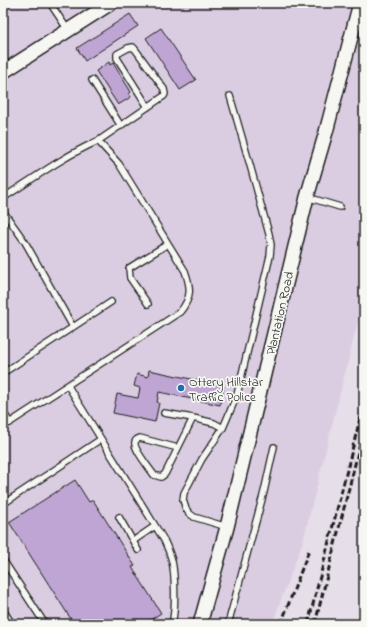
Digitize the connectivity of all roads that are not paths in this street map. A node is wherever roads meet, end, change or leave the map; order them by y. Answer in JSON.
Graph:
{"nodes":[{"id":1,"x":50,"y":3,"type":"edge"},
{"id":2,"x":111,"y":3,"type":"edge"},
{"id":3,"x":360,"y":3,"type":"edge"},
{"id":4,"x":68,"y":31,"type":"junction"},
{"id":5,"x":3,"y":72,"type":"edge"},
{"id":6,"x":92,"y":80,"type":"dead end"},
{"id":7,"x":230,"y":96,"type":"dead end"},
{"id":8,"x":148,"y":107,"type":"junction"},
{"id":9,"x":121,"y":126,"type":"junction"},
{"id":10,"x":98,"y":141,"type":"junction"},
{"id":11,"x":3,"y":198,"type":"edge"},
{"id":12,"x":307,"y":198,"type":"junction"},
{"id":13,"x":340,"y":206,"type":"dead end"},
{"id":14,"x":3,"y":211,"type":"edge"},
{"id":15,"x":168,"y":244,"type":"junction"},
{"id":16,"x":111,"y":302,"type":"dead end"},
{"id":17,"x":148,"y":304,"type":"dead end"},
{"id":18,"x":73,"y":327,"type":"junction"},
{"id":19,"x":3,"y":373,"type":"edge"},
{"id":20,"x":68,"y":386,"type":"junction"},
{"id":21,"x":3,"y":412,"type":"edge"},
{"id":22,"x":164,"y":413,"type":"dead end"},
{"id":23,"x":193,"y":418,"type":"junction"},
{"id":24,"x":10,"y":423,"type":"junction"},
{"id":25,"x":3,"y":427,"type":"edge"},
{"id":26,"x":223,"y":428,"type":"junction"},
{"id":27,"x":101,"y":439,"type":"junction"},
{"id":28,"x":274,"y":447,"type":"dead end"},
{"id":29,"x":178,"y":448,"type":"junction"},
{"id":30,"x":3,"y":504,"type":"edge"},
{"id":31,"x":119,"y":517,"type":"dead end"},
{"id":32,"x":155,"y":526,"type":"junction"},
{"id":33,"x":227,"y":527,"type":"junction"},
{"id":34,"x":133,"y":541,"type":"junction"},
{"id":35,"x":138,"y":550,"type":"dead end"},
{"id":36,"x":3,"y":560,"type":"edge"},
{"id":37,"x":3,"y":610,"type":"edge"},
{"id":38,"x":12,"y":624,"type":"edge"},
{"id":39,"x":45,"y":624,"type":"edge"},
{"id":40,"x":172,"y":624,"type":"edge"},
{"id":41,"x":200,"y":624,"type":"edge"},
{"id":42,"x":228,"y":624,"type":"edge"}],
"edges":[{"from":1,"to":4,"type":"lane"},
{"from":2,"to":4,"type":"street"},
{"from":3,"to":12,"type":"street","name":"Plantation Road"},
{"from":4,"to":5,"type":"street"},
{"from":6,"to":9,"type":"lane"},
{"from":7,"to":26,"type":"lane"},
{"from":8,"to":8,"type":"lane"},
{"from":8,"to":9,"type":"lane"},
{"from":9,"to":10,"type":"lane"},
{"from":10,"to":11,"type":"lane"},
{"from":10,"to":15,"type":"lane"},
{"from":12,"to":13,"type":"lane"},
{"from":12,"to":33,"type":"street","name":"Plantation Road"},
{"from":14,"to":18,"type":"lane"},
{"from":15,"to":17,"type":"lane"},
{"from":15,"to":20,"type":"lane"},
{"from":16,"to":18,"type":"lane"},
{"from":18,"to":19,"type":"lane"},
{"from":20,"to":24,"type":"lane"},
{"from":20,"to":27,"type":"lane"},
{"from":21,"to":24,"type":"lane"},
{"from":22,"to":23,"type":"lane"},
{"from":23,"to":26,"type":"lane"},
{"from":23,"to":29,"type":"lane"},
{"from":24,"to":25,"type":"lane"},
{"from":26,"to":33,"type":"lane"},
{"from":27,"to":30,"type":"lane"},
{"from":27,"to":32,"type":"lane"},
{"from":28,"to":42,"type":"lane"},
{"from":29,"to":29,"type":"lane"},
{"from":31,"to":34,"type":"lane"},
{"from":32,"to":34,"type":"lane"},
{"from":32,"to":40,"type":"lane"},
{"from":33,"to":41,"type":"street","name":"Plantation Road"},
{"from":34,"to":35,"type":"lane"},
{"from":36,"to":39,"type":"lane"},
{"from":37,"to":38,"type":"lane"}]}
